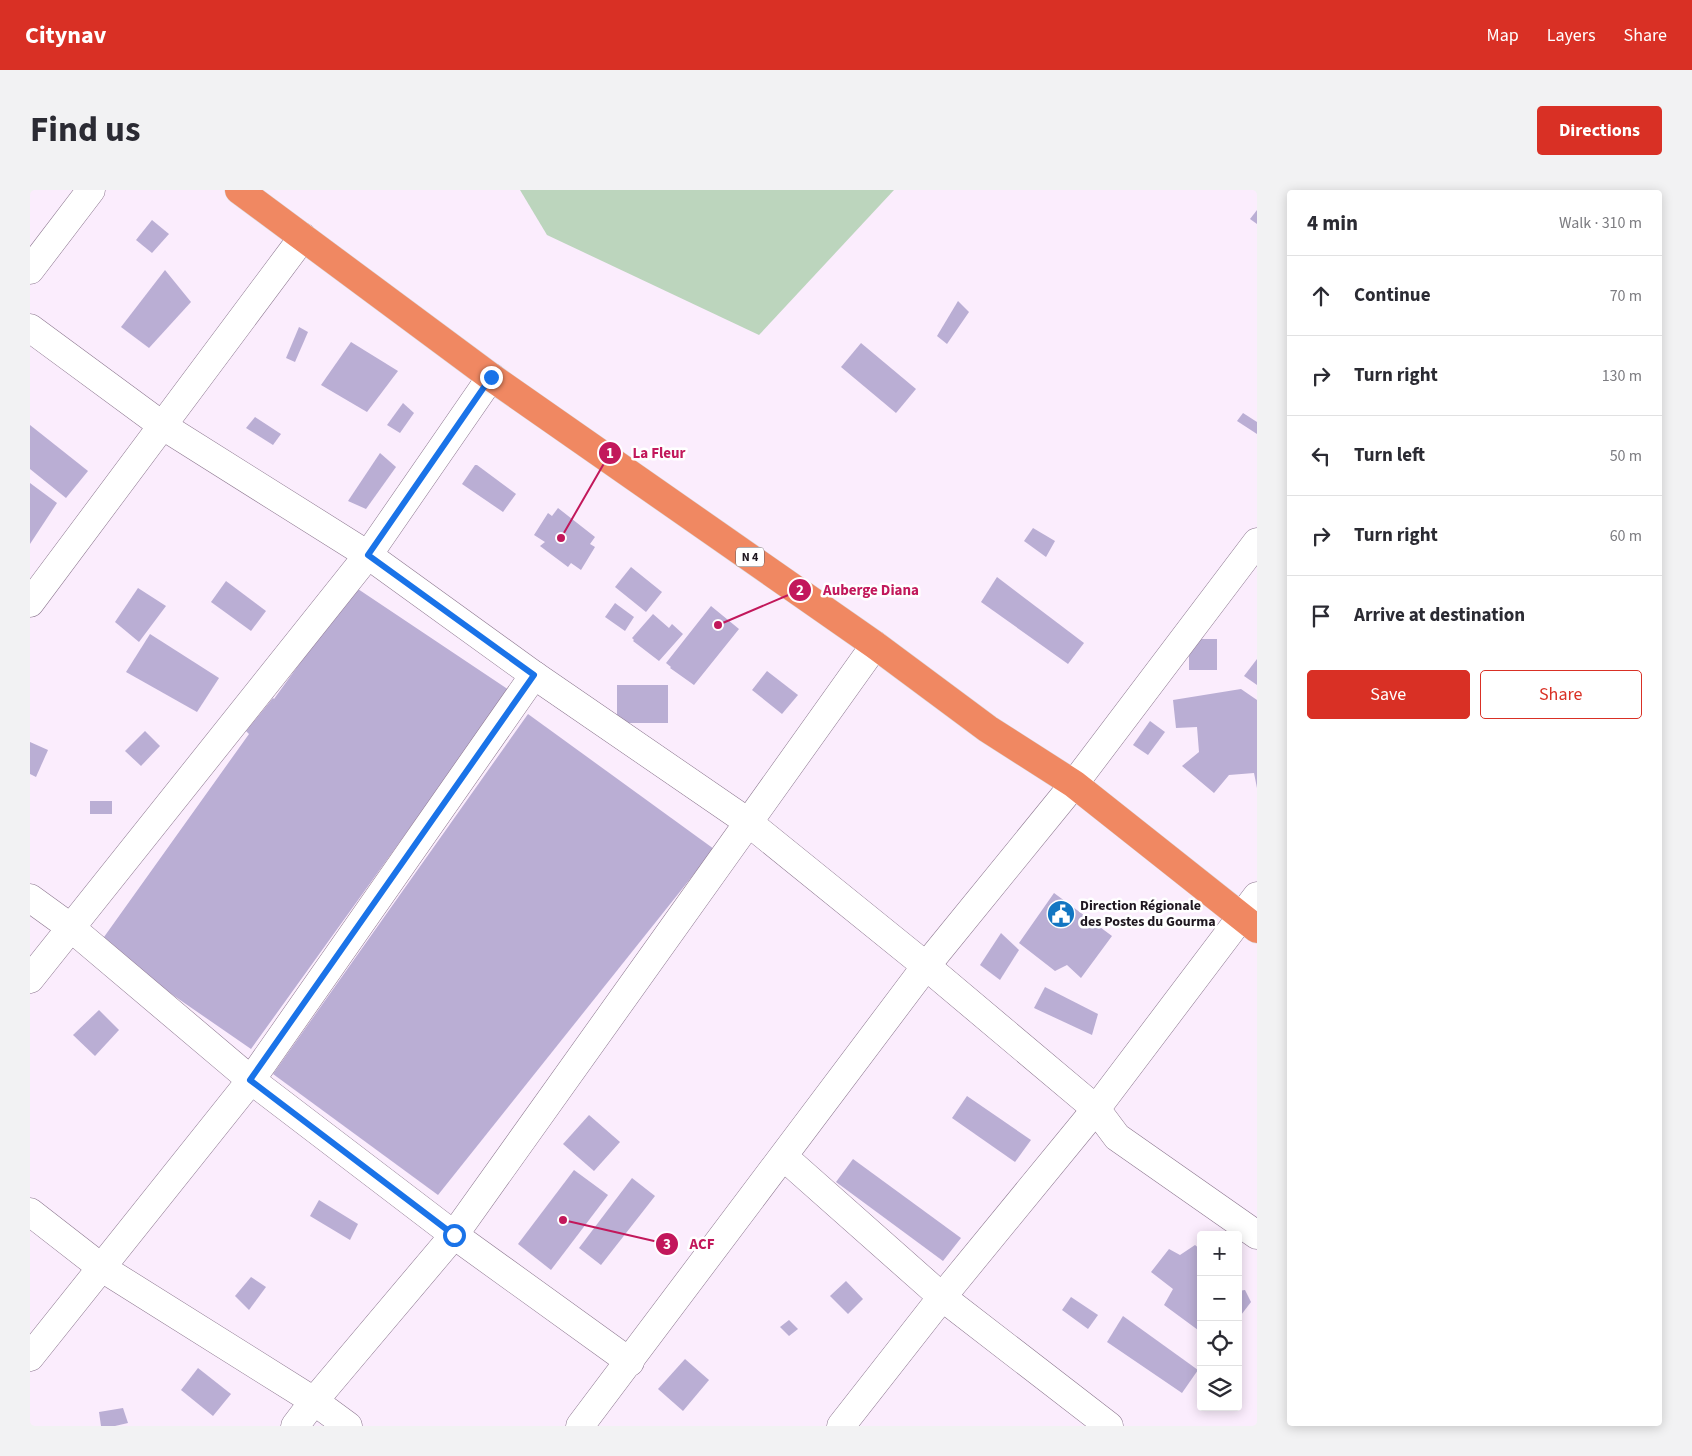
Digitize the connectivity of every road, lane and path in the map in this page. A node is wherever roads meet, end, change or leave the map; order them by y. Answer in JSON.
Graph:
{"nodes":[{"id":1,"x":92,"y":190,"type":"edge"},
{"id":2,"x":240,"y":190,"type":"edge"},
{"id":3,"x":303,"y":237,"type":"junction"},
{"id":4,"x":30,"y":270,"type":"edge"},
{"id":5,"x":30,"y":328,"type":"edge"},
{"id":6,"x":491,"y":377,"type":"junction"},
{"id":7,"x":163,"y":426,"type":"junction"},
{"id":8,"x":1257,"y":542,"type":"edge"},
{"id":9,"x":368,"y":555,"type":"junction"},
{"id":10,"x":30,"y":603,"type":"edge"},
{"id":11,"x":875,"y":645,"type":"junction"},
{"id":12,"x":534,"y":675,"type":"junction"},
{"id":13,"x":1074,"y":784,"type":"junction"},
{"id":14,"x":748,"y":822,"type":"junction"},
{"id":15,"x":30,"y":898,"type":"edge"},
{"id":16,"x":1252,"y":913,"type":"edge"},
{"id":17,"x":70,"y":927,"type":"junction"},
{"id":18,"x":926,"y":966,"type":"junction"},
{"id":19,"x":30,"y":979,"type":"edge"},
{"id":20,"x":250,"y":1080,"type":"junction"},
{"id":21,"x":1096,"y":1109,"type":"junction"},
{"id":22,"x":784,"y":1157,"type":"junction"},
{"id":23,"x":30,"y":1212,"type":"edge"},
{"id":24,"x":454,"y":1235,"type":"junction"},
{"id":25,"x":1257,"y":1235,"type":"edge"},
{"id":26,"x":102,"y":1268,"type":"junction"},
{"id":27,"x":942,"y":1297,"type":"junction"},
{"id":28,"x":30,"y":1356,"type":"edge"},
{"id":29,"x":630,"y":1362,"type":"junction"},
{"id":30,"x":314,"y":1401,"type":"junction"},
{"id":31,"x":296,"y":1426,"type":"edge"},
{"id":32,"x":348,"y":1426,"type":"edge"},
{"id":33,"x":580,"y":1426,"type":"edge"},
{"id":34,"x":841,"y":1426,"type":"edge"},
{"id":35,"x":1109,"y":1426,"type":"edge"}],
"edges":[{"from":1,"to":4,"type":"street"},
{"from":2,"to":3,"type":"highway","number":"N 4"},
{"from":3,"to":6,"type":"highway","number":"N 4"},
{"from":3,"to":7,"type":"street"},
{"from":5,"to":7,"type":"street"},
{"from":6,"to":9,"type":"street"},
{"from":6,"to":11,"type":"highway","number":"N 4"},
{"from":7,"to":9,"type":"street"},
{"from":7,"to":10,"type":"street"},
{"from":8,"to":13,"type":"street"},
{"from":9,"to":12,"type":"street"},
{"from":9,"to":17,"type":"street"},
{"from":11,"to":13,"type":"highway","number":"N 4"},
{"from":11,"to":14,"type":"street"},
{"from":12,"to":14,"type":"street"},
{"from":12,"to":20,"type":"street"},
{"from":13,"to":16,"type":"highway","number":"N 4"},
{"from":13,"to":18,"type":"street"},
{"from":14,"to":18,"type":"street"},
{"from":14,"to":24,"type":"street"},
{"from":15,"to":17,"type":"street"},
{"from":16,"to":21,"type":"street"},
{"from":17,"to":19,"type":"street"},
{"from":17,"to":20,"type":"street"},
{"from":18,"to":21,"type":"street"},
{"from":18,"to":22,"type":"street"},
{"from":20,"to":24,"type":"street"},
{"from":20,"to":26,"type":"street"},
{"from":21,"to":25,"type":"street"},
{"from":21,"to":27,"type":"street"},
{"from":22,"to":27,"type":"street"},
{"from":22,"to":29,"type":"street"},
{"from":23,"to":26,"type":"street"},
{"from":24,"to":29,"type":"street"},
{"from":24,"to":30,"type":"street"},
{"from":26,"to":28,"type":"street"},
{"from":26,"to":30,"type":"street"},
{"from":27,"to":34,"type":"street"},
{"from":27,"to":35,"type":"street"},
{"from":29,"to":33,"type":"street"},
{"from":30,"to":31,"type":"street"},
{"from":30,"to":32,"type":"street"}]}
